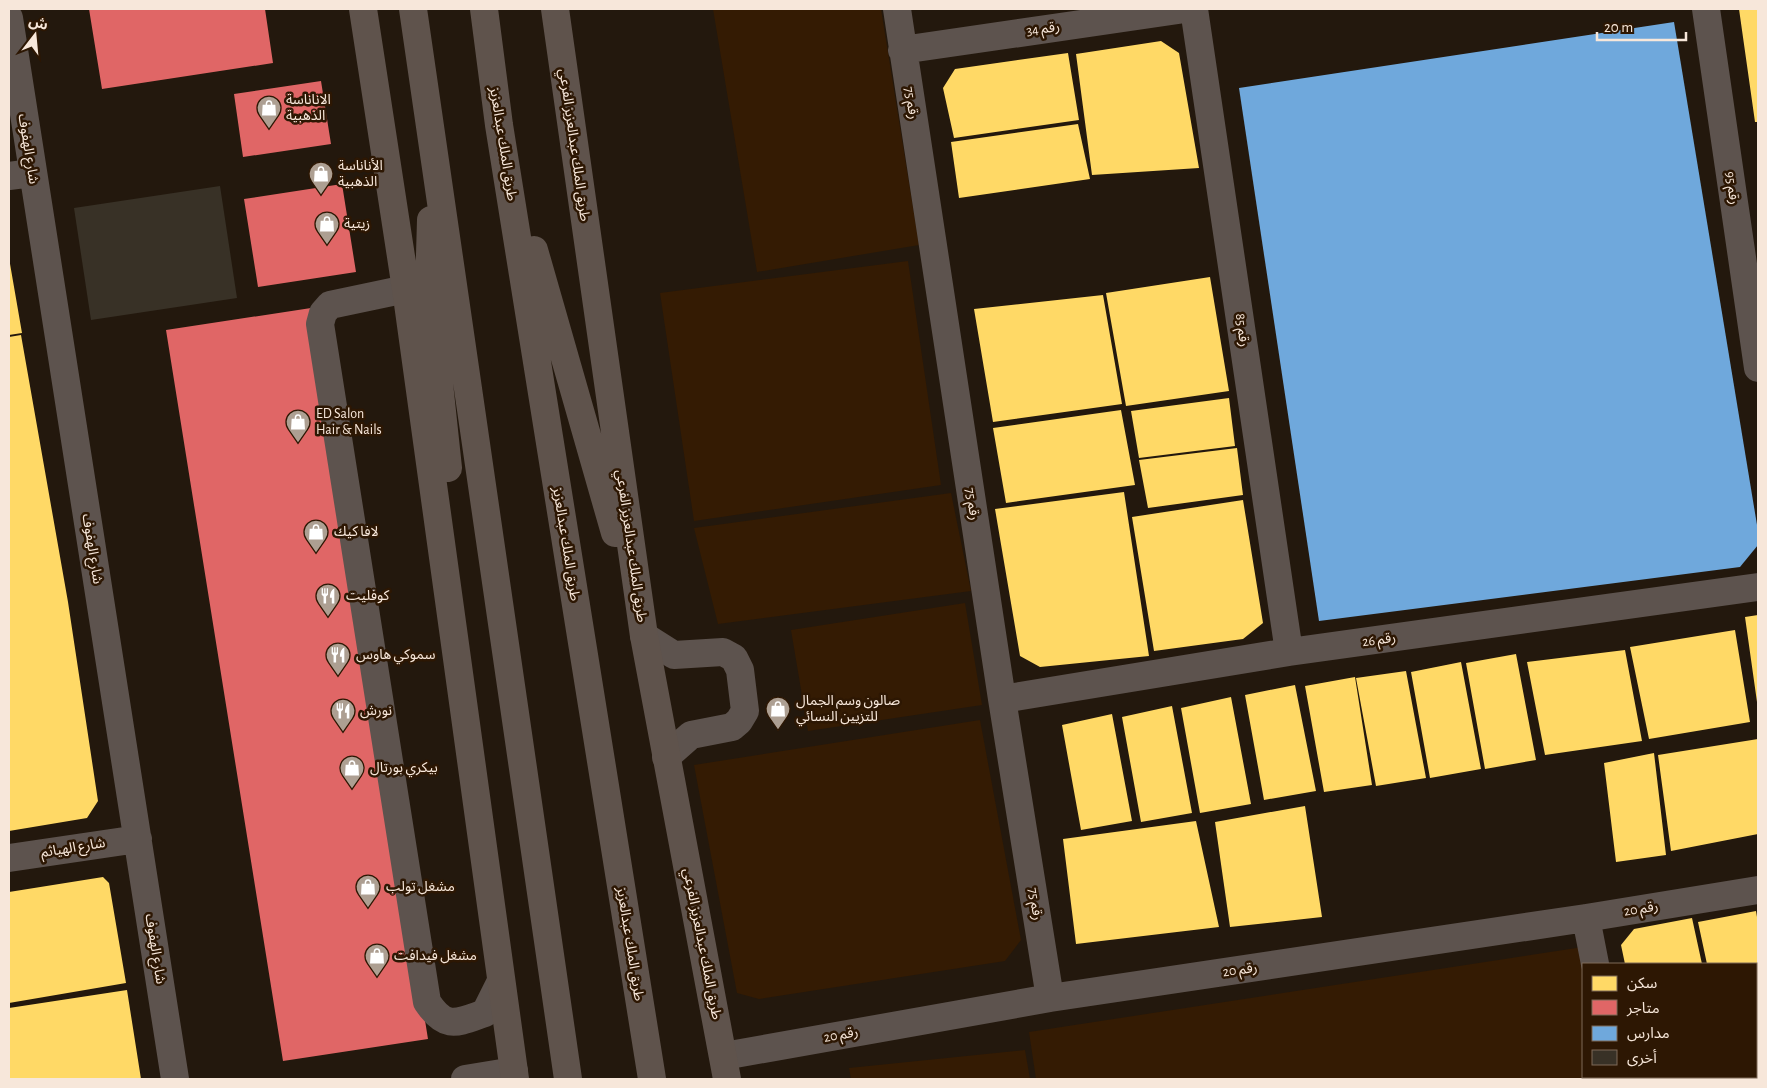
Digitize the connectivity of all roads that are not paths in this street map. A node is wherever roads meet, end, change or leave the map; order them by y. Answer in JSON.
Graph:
{"nodes":[{"id":1,"x":363,"y":9,"type":"edge"},
{"id":2,"x":413,"y":9,"type":"edge"},
{"id":3,"x":484,"y":9,"type":"edge"},
{"id":4,"x":554,"y":9,"type":"edge"},
{"id":5,"x":897,"y":9,"type":"edge"},
{"id":6,"x":1184,"y":9,"type":"edge"},
{"id":7,"x":1194,"y":9,"type":"edge"},
{"id":8,"x":1706,"y":9,"type":"edge"},
{"id":9,"x":9,"y":18,"type":"edge"},
{"id":10,"x":902,"y":50,"type":"junction"},
{"id":11,"x":499,"y":125,"type":"junction"},
{"id":12,"x":434,"y":146,"type":"junction"},
{"id":13,"x":20,"y":175,"type":"edge"},
{"id":14,"x":406,"y":289,"type":"junction"},
{"id":15,"x":1758,"y":368,"type":"edge"},
{"id":16,"x":1758,"y":587,"type":"edge"},
{"id":17,"x":644,"y":636,"type":"junction"},
{"id":18,"x":1290,"y":652,"type":"junction"},
{"id":19,"x":455,"y":653,"type":"junction"},
{"id":20,"x":1002,"y":699,"type":"junction"},
{"id":21,"x":666,"y":758,"type":"junction"},
{"id":22,"x":138,"y":839,"type":"junction"},
{"id":23,"x":9,"y":858,"type":"edge"},
{"id":24,"x":1758,"y":890,"type":"edge"},
{"id":25,"x":1586,"y":918,"type":"junction"},
{"id":26,"x":1595,"y":963,"type":"edge"},
{"id":27,"x":501,"y":981,"type":"junction"},
{"id":28,"x":1050,"y":998,"type":"junction"},
{"id":29,"x":725,"y":1067,"type":"edge"},
{"id":30,"x":514,"y":1075,"type":"edge"},
{"id":31,"x":175,"y":1079,"type":"edge"},
{"id":32,"x":465,"y":1079,"type":"edge"},
{"id":33,"x":568,"y":1079,"type":"edge"},
{"id":34,"x":652,"y":1079,"type":"edge"}],
"edges":[{"from":1,"to":14,"type":"main road"},
{"from":2,"to":12,"type":"main road"},
{"from":3,"to":11,"type":"main road","name":"طريق الملك عبدالعزيز"},
{"from":4,"to":17,"type":"main road","name":"طريق الملك عبدالعزيز الفرعي"},
{"from":5,"to":10,"type":"street","name":"رقم 75"},
{"from":6,"to":10,"type":"street","name":"رقم 34"},
{"from":7,"to":18,"type":"street","name":"رقم 85"},
{"from":8,"to":15,"type":"street","name":"رقم 95"},
{"from":9,"to":13,"type":"street","name":"شارع الهفوف"},
{"from":10,"to":20,"type":"street","name":"رقم 75"},
{"from":11,"to":17,"type":"main road"},
{"from":11,"to":34,"type":"main road","name":"طريق الملك عبدالعزيز"},
{"from":12,"to":19,"type":"main road"},
{"from":12,"to":33,"type":"main road"},
{"from":13,"to":22,"type":"street","name":"شارع الهفوف"},
{"from":14,"to":19,"type":"main road"},
{"from":14,"to":27,"type":"street"},
{"from":16,"to":18,"type":"street","name":"رقم 26"},
{"from":17,"to":21,"type":"main road","name":"طريق الملك عبدالعزيز الفرعي"},
{"from":17,"to":21,"type":"street"},
{"from":18,"to":20,"type":"street","name":"رقم 26"},
{"from":19,"to":27,"type":"main road"},
{"from":20,"to":28,"type":"street","name":"رقم 75"},
{"from":21,"to":29,"type":"main road","name":"طريق الملك عبدالعزيز الفرعي"},
{"from":22,"to":23,"type":"street","name":"شارع الهياثم"},
{"from":22,"to":31,"type":"street","name":"شارع الهفوف"},
{"from":24,"to":25,"type":"street","name":"رقم 20"},
{"from":25,"to":26,"type":"street"},
{"from":25,"to":28,"type":"street","name":"رقم 20"},
{"from":27,"to":30,"type":"main road"},
{"from":28,"to":29,"type":"street","name":"رقم 20"},
{"from":30,"to":32,"type":"street"}]}
